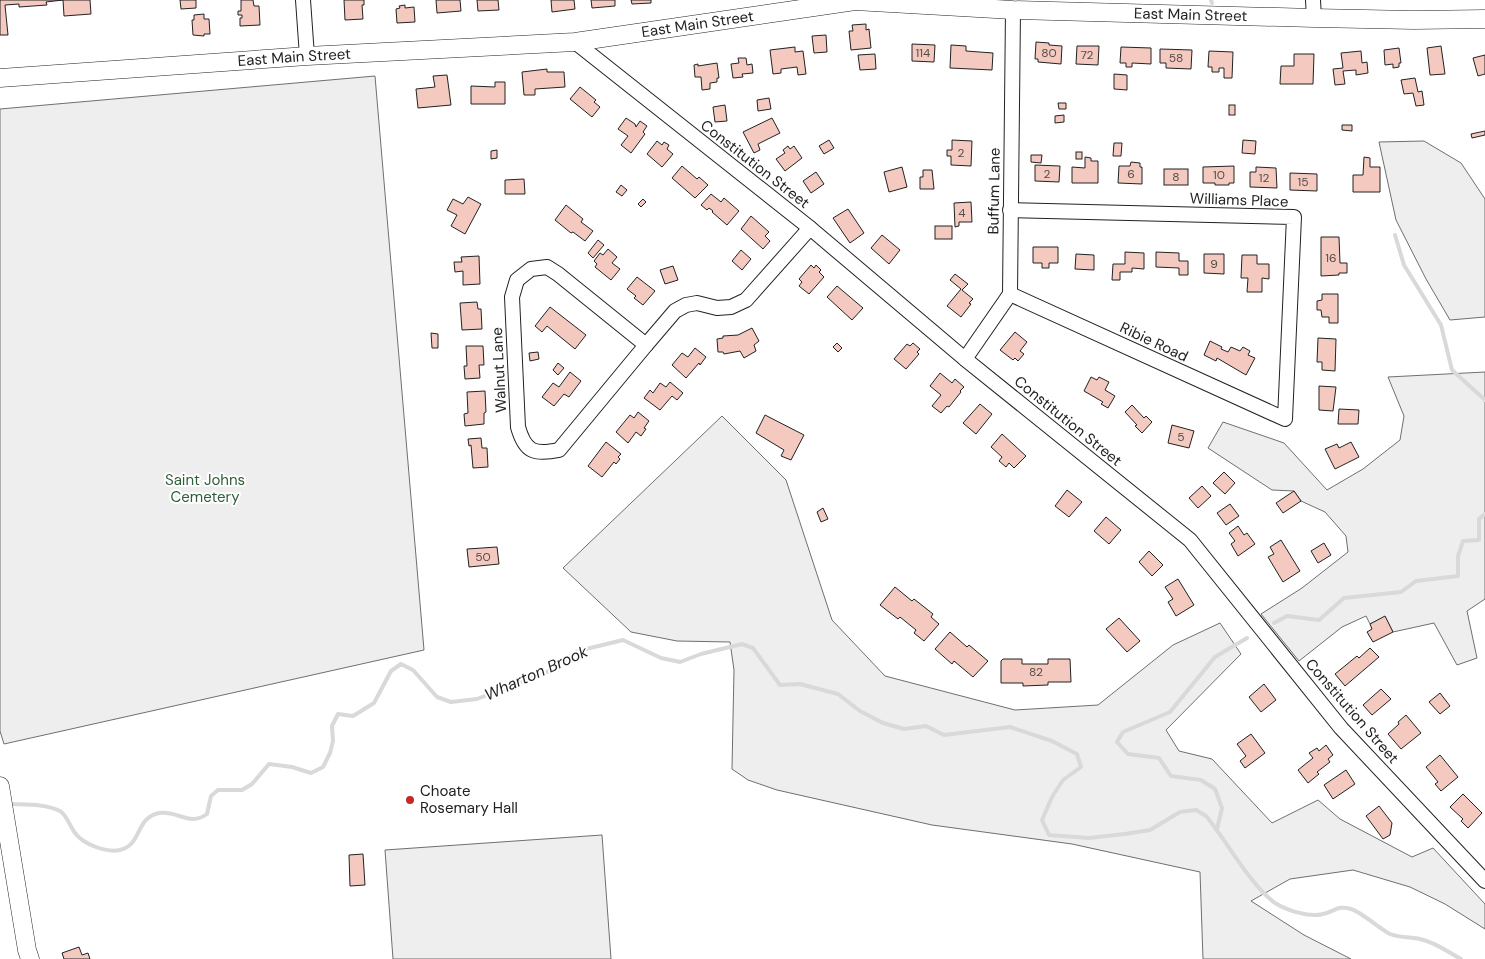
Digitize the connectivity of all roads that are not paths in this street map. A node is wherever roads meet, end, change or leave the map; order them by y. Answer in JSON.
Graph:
{"nodes":[{"id":1,"x":303,"y":0,"type":"edge"},
{"id":2,"x":1313,"y":0,"type":"edge"},
{"id":3,"x":854,"y":1,"type":"edge"},
{"id":4,"x":1013,"y":10,"type":"junction"},
{"id":5,"x":1314,"y":18,"type":"junction"},
{"id":6,"x":1485,"y":19,"type":"edge"},
{"id":7,"x":575,"y":42,"type":"junction"},
{"id":8,"x":307,"y":56,"type":"junction"},
{"id":9,"x":0,"y":78,"type":"edge"},
{"id":10,"x":1010,"y":210,"type":"junction"},
{"id":11,"x":810,"y":228,"type":"junction"},
{"id":12,"x":1010,"y":294,"type":"junction"},
{"id":13,"x":646,"y":345,"type":"junction"},
{"id":14,"x":965,"y":360,"type":"junction"},
{"id":15,"x":1285,"y":419,"type":"joint"},
{"id":16,"x":3,"y":799,"type":"edge"},
{"id":17,"x":1485,"y":881,"type":"edge"},
{"id":18,"x":30,"y":959,"type":"edge"}],
"edges":[{"from":1,"to":8,"type":"street"},
{"from":2,"to":5,"type":"street"},
{"from":3,"to":4,"type":"main road","name":"East Main Street"},
{"from":3,"to":7,"type":"main road","name":"East Main Street"},
{"from":4,"to":5,"type":"main road","name":"East Main Street"},
{"from":4,"to":10,"type":"street","name":"Buffum Lane"},
{"from":5,"to":6,"type":"main road","name":"East Main Street"},
{"from":7,"to":8,"type":"main road","name":"East Main Street"},
{"from":7,"to":11,"type":"street","name":"Constitution Street"},
{"from":8,"to":9,"type":"main road","name":"East Main Street"},
{"from":10,"to":12,"type":"street","name":"Buffum Lane"},
{"from":10,"to":15,"type":"street","name":"Williams Place"},
{"from":11,"to":13,"type":"street","name":"Walnut Lane"},
{"from":11,"to":14,"type":"street","name":"Constitution Street"},
{"from":12,"to":14,"type":"street"},
{"from":12,"to":15,"type":"street","name":"Ribie Road"},
{"from":13,"to":13,"type":"street","name":"Walnut Lane"},
{"from":14,"to":17,"type":"street","name":"Constitution Street"},
{"from":16,"to":18,"type":"main road"}]}
